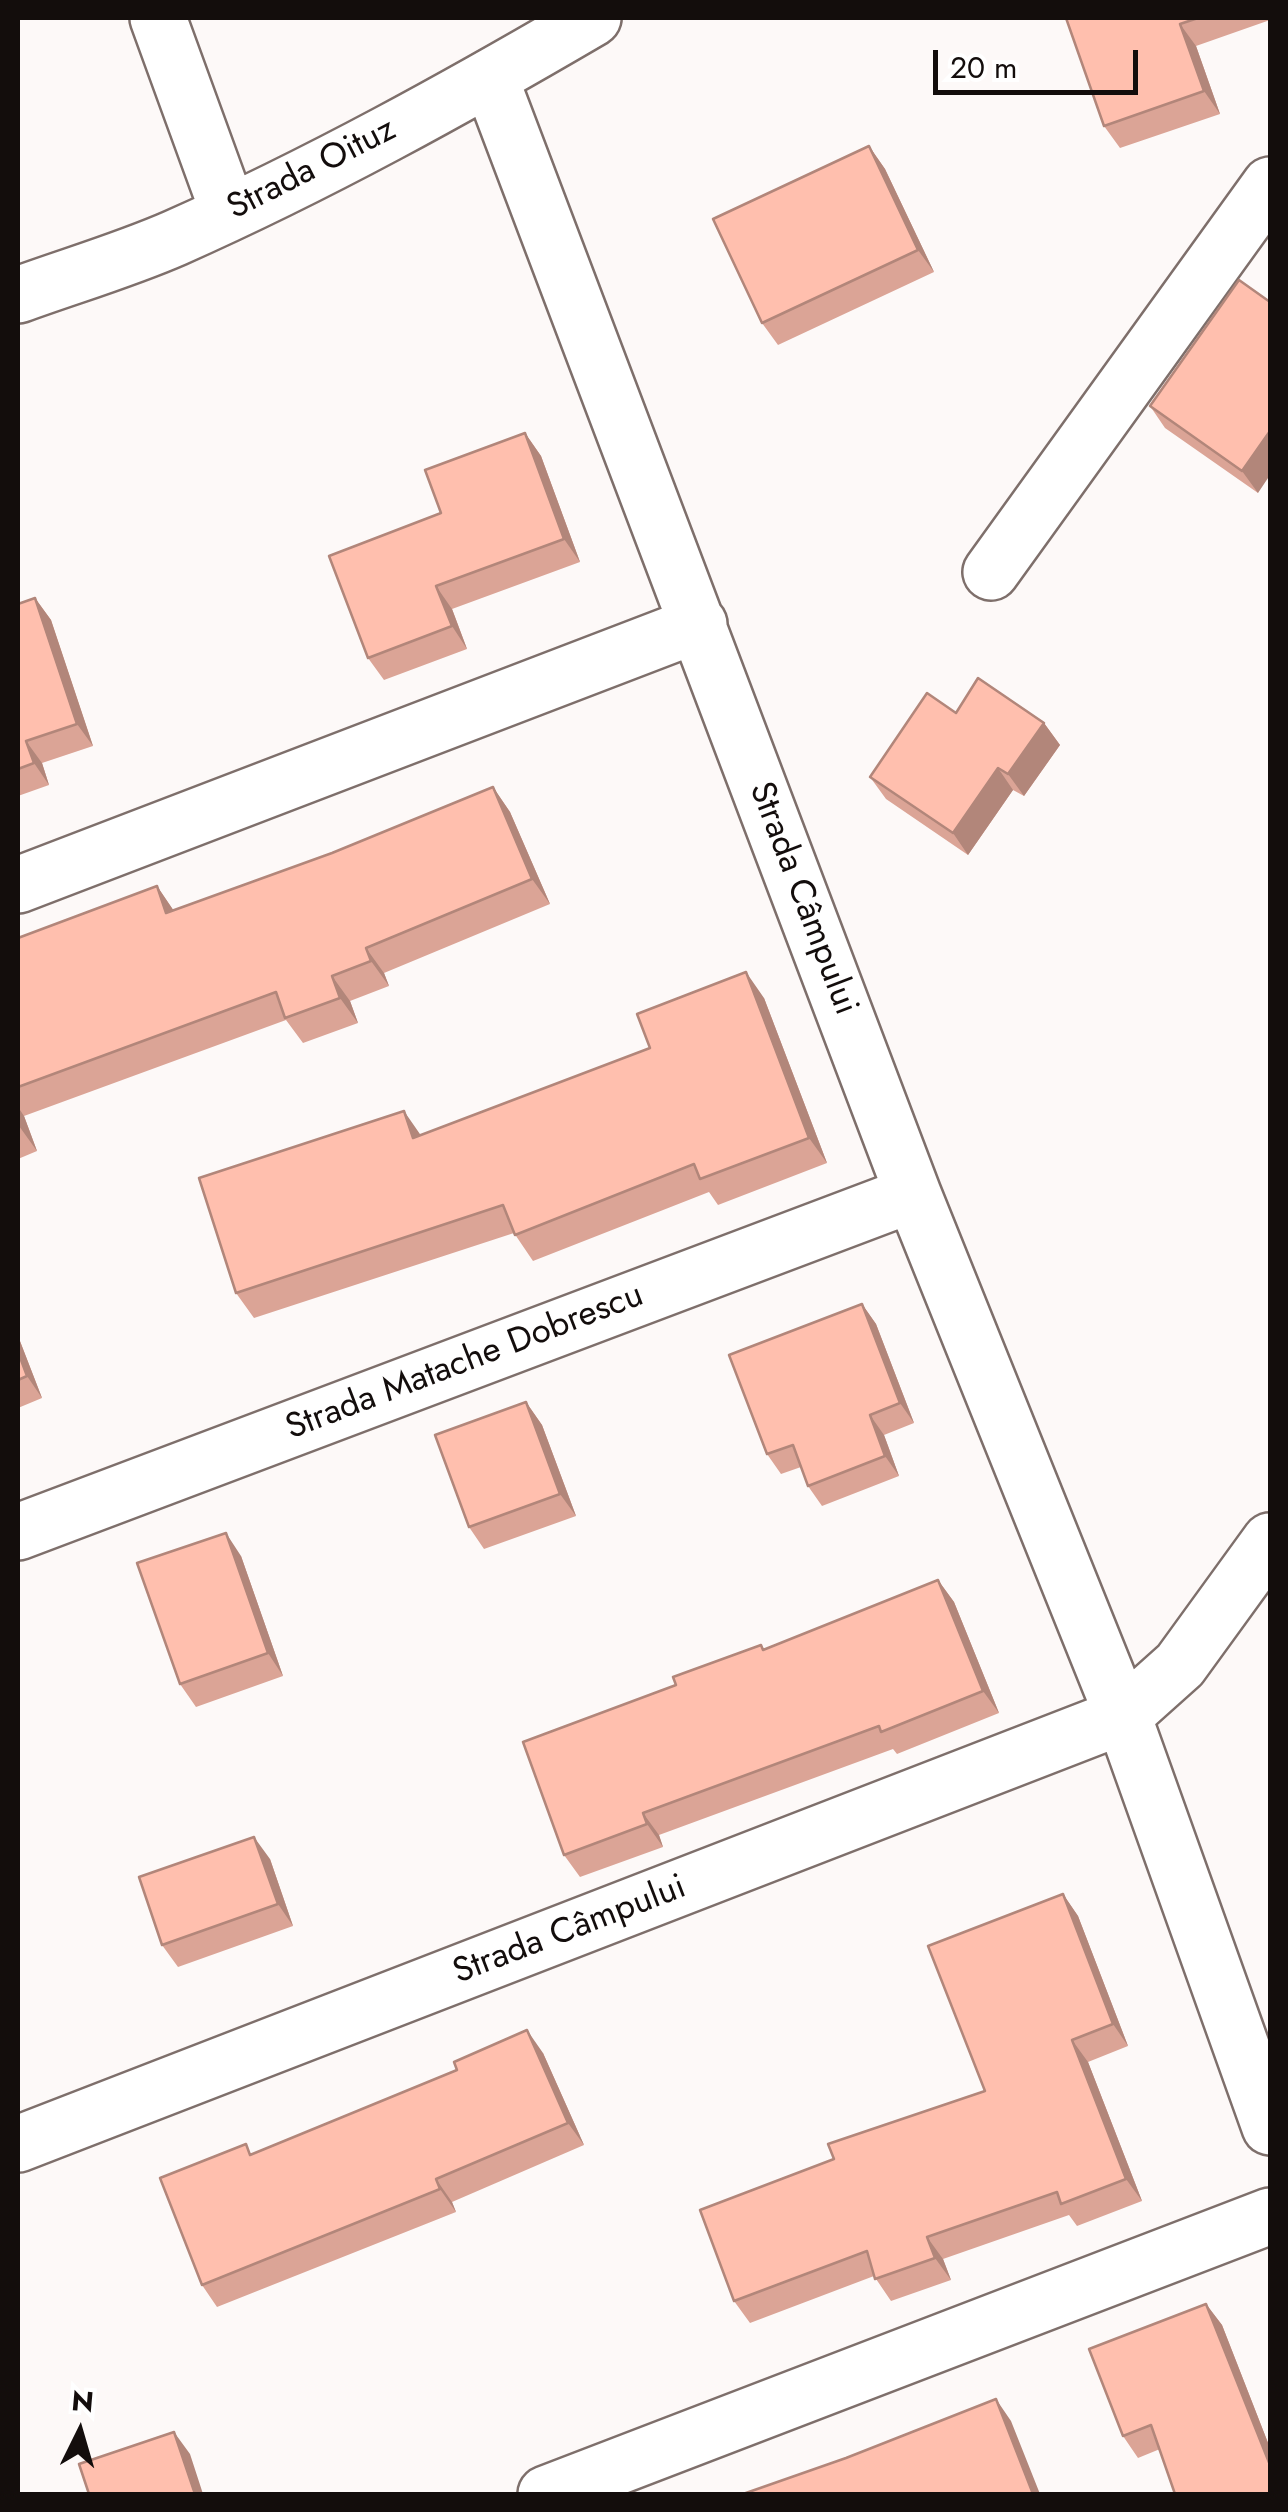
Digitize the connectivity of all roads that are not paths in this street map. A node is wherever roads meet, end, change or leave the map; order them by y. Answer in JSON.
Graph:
{"nodes":[{"id":1,"x":158,"y":18,"type":"edge"},
{"id":2,"x":593,"y":18,"type":"edge"},
{"id":3,"x":490,"y":78,"type":"junction"},
{"id":4,"x":1270,"y":184,"type":"edge"},
{"id":5,"x":229,"y":213,"type":"junction"},
{"id":6,"x":18,"y":295,"type":"edge"},
{"id":7,"x":991,"y":572,"type":"dead end"},
{"id":8,"x":699,"y":624,"type":"junction"},
{"id":9,"x":18,"y":884,"type":"edge"},
{"id":10,"x":913,"y":1194,"type":"junction"},
{"id":11,"x":18,"y":1532,"type":"edge"},
{"id":12,"x":1270,"y":1541,"type":"edge"},
{"id":13,"x":1123,"y":1716,"type":"junction"},
{"id":14,"x":1270,"y":2128,"type":"edge"},
{"id":15,"x":18,"y":2144,"type":"edge"},
{"id":16,"x":1270,"y":2216,"type":"edge"},
{"id":17,"x":546,"y":2494,"type":"edge"}],
"edges":[{"from":1,"to":5,"type":"street"},
{"from":2,"to":3,"type":"street","name":"Strada Oituz"},
{"from":3,"to":5,"type":"street","name":"Strada Oituz"},
{"from":3,"to":8,"type":"street","name":"Strada Câmpului"},
{"from":4,"to":7,"type":"street"},
{"from":5,"to":6,"type":"street","name":"Strada Oituz"},
{"from":8,"to":9,"type":"street"},
{"from":8,"to":10,"type":"street","name":"Strada Câmpului"},
{"from":10,"to":11,"type":"street","name":"Strada Matache Dobrescu"},
{"from":10,"to":13,"type":"street","name":"Strada Câmpului"},
{"from":12,"to":13,"type":"street"},
{"from":13,"to":14,"type":"street","name":"Strada Câmpului"},
{"from":13,"to":15,"type":"street","name":"Strada Câmpului"},
{"from":16,"to":17,"type":"street"}]}
